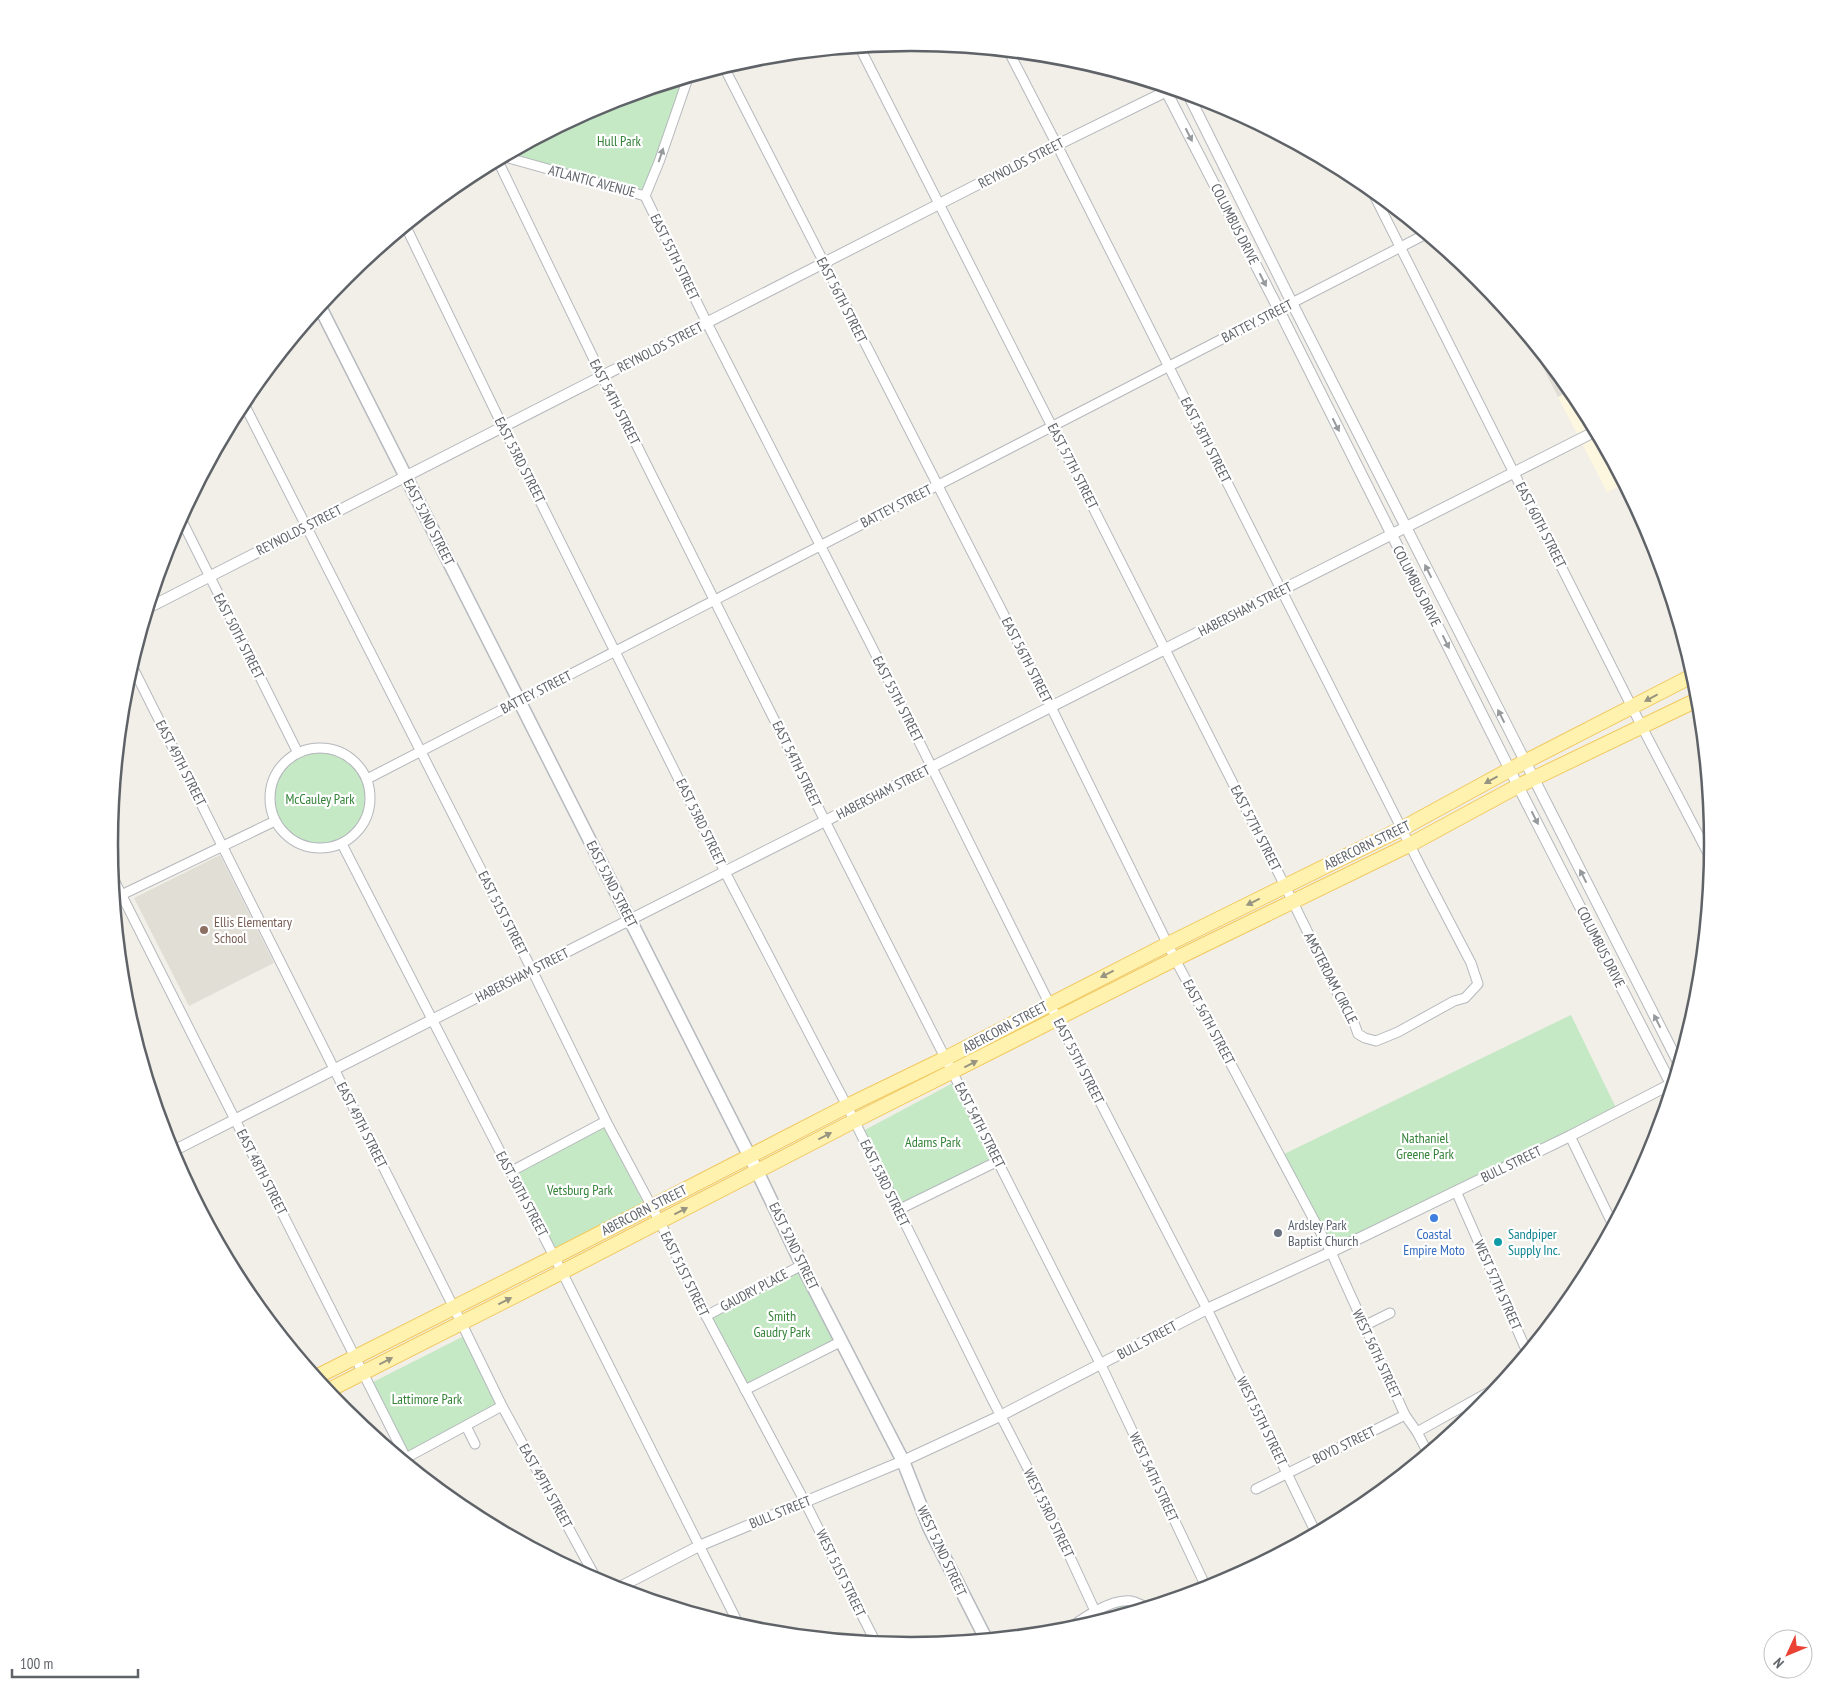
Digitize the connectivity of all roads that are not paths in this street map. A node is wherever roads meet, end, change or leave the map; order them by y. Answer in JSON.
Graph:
{"nodes":[{"id":1,"x":862,"y":53,"type":"edge"},
{"id":2,"x":1012,"y":58,"type":"edge"},
{"id":3,"x":727,"y":73,"type":"edge"},
{"id":4,"x":686,"y":84,"type":"edge"},
{"id":5,"x":1162,"y":92,"type":"edge"},
{"id":6,"x":1170,"y":94,"type":"edge"},
{"id":7,"x":1193,"y":103,"type":"edge"},
{"id":8,"x":1057,"y":145,"type":"junction"},
{"id":9,"x":513,"y":159,"type":"edge"},
{"id":10,"x":501,"y":167,"type":"edge"},
{"id":11,"x":645,"y":196,"type":"junction"},
{"id":12,"x":939,"y":204,"type":"junction"},
{"id":13,"x":1378,"y":204,"type":"edge"},
{"id":14,"x":408,"y":232,"type":"edge"},
{"id":15,"x":1421,"y":237,"type":"edge"},
{"id":16,"x":1400,"y":247,"type":"junction"},
{"id":17,"x":824,"y":264,"type":"junction"},
{"id":18,"x":1292,"y":303,"type":"junction"},
{"id":19,"x":1279,"y":310,"type":"junction"},
{"id":20,"x":323,"y":313,"type":"edge"},
{"id":21,"x":707,"y":323,"type":"junction"},
{"id":22,"x":1168,"y":367,"type":"junction"},
{"id":23,"x":602,"y":376,"type":"junction"},
{"id":24,"x":248,"y":411,"type":"edge"},
{"id":25,"x":1053,"y":426,"type":"junction"},
{"id":26,"x":503,"y":427,"type":"junction"},
{"id":27,"x":1590,"y":435,"type":"edge"},
{"id":28,"x":1514,"y":473,"type":"junction"},
{"id":29,"x":405,"y":476,"type":"junction"},
{"id":30,"x":938,"y":485,"type":"junction"},
{"id":31,"x":307,"y":526,"type":"junction"},
{"id":32,"x":185,"y":528,"type":"edge"},
{"id":33,"x":1406,"y":528,"type":"junction"},
{"id":34,"x":1392,"y":536,"type":"junction"},
{"id":35,"x":821,"y":545,"type":"junction"},
{"id":36,"x":209,"y":576,"type":"junction"},
{"id":37,"x":1282,"y":590,"type":"junction"},
{"id":38,"x":716,"y":600,"type":"junction"},
{"id":39,"x":156,"y":604,"type":"edge"},
{"id":40,"x":1166,"y":649,"type":"junction"},
{"id":41,"x":616,"y":651,"type":"junction"},
{"id":42,"x":137,"y":675,"type":"edge"},
{"id":43,"x":1687,"y":679,"type":"edge"},
{"id":44,"x":519,"y":701,"type":"junction"},
{"id":45,"x":1692,"y":702,"type":"edge"},
{"id":46,"x":1051,"y":707,"type":"junction"},
{"id":47,"x":1633,"y":707,"type":"junction"},
{"id":48,"x":1642,"y":727,"type":"junction"},
{"id":49,"x":421,"y":751,"type":"junction"},
{"id":50,"x":298,"y":753,"type":"junction"},
{"id":51,"x":1524,"y":762,"type":"junction"},
{"id":52,"x":933,"y":767,"type":"junction"},
{"id":53,"x":1511,"y":770,"type":"junction"},
{"id":54,"x":367,"y":779,"type":"junction"},
{"id":55,"x":1534,"y":779,"type":"junction"},
{"id":56,"x":1518,"y":786,"type":"junction"},
{"id":57,"x":275,"y":821,"type":"junction"},
{"id":58,"x":825,"y":821,"type":"junction"},
{"id":59,"x":1403,"y":828,"type":"junction"},
{"id":60,"x":342,"y":844,"type":"junction"},
{"id":61,"x":1411,"y":844,"type":"junction"},
{"id":62,"x":222,"y":846,"type":"junction"},
{"id":63,"x":1705,"y":848,"type":"edge"},
{"id":64,"x":725,"y":872,"type":"junction"},
{"id":65,"x":1285,"y":886,"type":"junction"},
{"id":66,"x":120,"y":896,"type":"edge"},
{"id":67,"x":1293,"y":901,"type":"junction"},
{"id":68,"x":121,"y":902,"type":"edge"},
{"id":69,"x":630,"y":920,"type":"junction"},
{"id":70,"x":1168,"y":944,"type":"junction"},
{"id":71,"x":1176,"y":959,"type":"junction"},
{"id":72,"x":532,"y":970,"type":"junction"},
{"id":73,"x":1049,"y":1004,"type":"junction"},
{"id":74,"x":1058,"y":1019,"type":"junction"},
{"id":75,"x":432,"y":1020,"type":"junction"},
{"id":76,"x":946,"y":1058,"type":"junction"},
{"id":77,"x":1676,"y":1058,"type":"edge"},
{"id":78,"x":334,"y":1070,"type":"junction"},
{"id":79,"x":953,"y":1073,"type":"junction"},
{"id":80,"x":1669,"y":1079,"type":"edge"},
{"id":81,"x":1667,"y":1087,"type":"edge"},
{"id":82,"x":846,"y":1106,"type":"junction"},
{"id":83,"x":235,"y":1120,"type":"junction"},
{"id":84,"x":606,"y":1121,"type":"junction"},
{"id":85,"x":854,"y":1121,"type":"junction"},
{"id":86,"x":1570,"y":1136,"type":"junction"},
{"id":87,"x":179,"y":1148,"type":"edge"},
{"id":88,"x":749,"y":1156,"type":"junction"},
{"id":89,"x":998,"y":1161,"type":"junction"},
{"id":90,"x":510,"y":1172,"type":"junction"},
{"id":91,"x":757,"y":1172,"type":"junction"},
{"id":92,"x":1456,"y":1191,"type":"junction"},
{"id":93,"x":652,"y":1207,"type":"junction"},
{"id":94,"x":898,"y":1210,"type":"junction"},
{"id":95,"x":1610,"y":1219,"type":"edge"},
{"id":96,"x":660,"y":1222,"type":"junction"},
{"id":97,"x":1331,"y":1252,"type":"junction"},
{"id":98,"x":554,"y":1257,"type":"junction"},
{"id":99,"x":802,"y":1265,"type":"junction"},
{"id":100,"x":562,"y":1272,"type":"junction"},
{"id":101,"x":454,"y":1307,"type":"junction"},
{"id":102,"x":1207,"y":1308,"type":"junction"},
{"id":103,"x":1390,"y":1313,"type":"dead end"},
{"id":104,"x":706,"y":1316,"type":"junction"},
{"id":105,"x":462,"y":1322,"type":"junction"},
{"id":106,"x":1364,"y":1326,"type":"junction"},
{"id":107,"x":842,"y":1341,"type":"junction"},
{"id":108,"x":1526,"y":1346,"type":"edge"},
{"id":109,"x":355,"y":1357,"type":"junction"},
{"id":110,"x":1101,"y":1364,"type":"junction"},
{"id":111,"x":363,"y":1372,"type":"junction"},
{"id":112,"x":321,"y":1374,"type":"edge"},
{"id":113,"x":333,"y":1387,"type":"edge"},
{"id":114,"x":745,"y":1390,"type":"junction"},
{"id":115,"x":1480,"y":1397,"type":"edge"},
{"id":116,"x":502,"y":1406,"type":"junction"},
{"id":117,"x":1405,"y":1414,"type":"junction"},
{"id":118,"x":1000,"y":1416,"type":"junction"},
{"id":119,"x":466,"y":1426,"type":"junction"},
{"id":120,"x":1417,"y":1432,"type":"junction"},
{"id":121,"x":475,"y":1444,"type":"dead end"},
{"id":122,"x":1426,"y":1449,"type":"edge"},
{"id":123,"x":404,"y":1454,"type":"edge"},
{"id":124,"x":411,"y":1460,"type":"edge"},
{"id":125,"x":902,"y":1461,"type":"junction"},
{"id":126,"x":1288,"y":1472,"type":"junction"},
{"id":127,"x":1256,"y":1489,"type":"dead end"},
{"id":128,"x":806,"y":1502,"type":"junction"},
{"id":129,"x":1314,"y":1528,"type":"edge"},
{"id":130,"x":699,"y":1546,"type":"junction"},
{"id":131,"x":591,"y":1569,"type":"edge"},
{"id":132,"x":1203,"y":1582,"type":"edge"},
{"id":133,"x":626,"y":1584,"type":"edge"},
{"id":134,"x":1139,"y":1604,"type":"edge"},
{"id":135,"x":1095,"y":1611,"type":"junction"},
{"id":136,"x":735,"y":1618,"type":"edge"},
{"id":137,"x":1084,"y":1619,"type":"edge"},
{"id":138,"x":983,"y":1634,"type":"edge"},
{"id":139,"x":873,"y":1636,"type":"edge"}],
"edges":[{"from":1,"to":12,"type":"street","name":"EAST 57TH STREET"},
{"from":2,"to":8,"type":"street","name":"EAST 58TH STREET"},
{"from":3,"to":17,"type":"street","name":"EAST 56TH STREET"},
{"from":11,"to":4,"type":"street","name":"ATLANTIC AVENUE","one_way":true},
{"from":5,"to":8,"type":"street","name":"REYNOLDS STREET"},
{"from":6,"to":19,"type":"street","name":"COLUMBUS DRIVE","one_way":true},
{"from":7,"to":18,"type":"street","name":"COLUMBUS DRIVE"},
{"from":8,"to":12,"type":"street","name":"REYNOLDS STREET"},
{"from":8,"to":22,"type":"street","name":"EAST 58TH STREET"},
{"from":9,"to":11,"type":"street","name":"ATLANTIC AVENUE"},
{"from":10,"to":23,"type":"street","name":"EAST 54TH STREET"},
{"from":11,"to":21,"type":"street","name":"EAST 55TH STREET"},
{"from":12,"to":17,"type":"street","name":"REYNOLDS STREET"},
{"from":12,"to":25,"type":"street","name":"EAST 57TH STREET"},
{"from":13,"to":16,"type":"street","name":"EAST 60TH STREET"},
{"from":14,"to":26,"type":"street","name":"EAST 53RD STREET"},
{"from":15,"to":16,"type":"street","name":"BATTEY STREET"},
{"from":16,"to":18,"type":"street","name":"BATTEY STREET"},
{"from":16,"to":28,"type":"street","name":"EAST 60TH STREET"},
{"from":17,"to":21,"type":"street","name":"REYNOLDS STREET"},
{"from":17,"to":30,"type":"street","name":"EAST 56TH STREET"},
{"from":18,"to":19,"type":"street","name":"BATTEY STREET"},
{"from":18,"to":33,"type":"street","name":"COLUMBUS DRIVE"},
{"from":19,"to":22,"type":"street","name":"BATTEY STREET"},
{"from":19,"to":34,"type":"street","name":"COLUMBUS DRIVE","one_way":true},
{"from":20,"to":29,"type":"main road","name":"EAST 52ND STREET"},
{"from":21,"to":23,"type":"street","name":"REYNOLDS STREET"},
{"from":21,"to":35,"type":"street","name":"EAST 55TH STREET"},
{"from":22,"to":25,"type":"street","name":"BATTEY STREET"},
{"from":22,"to":37,"type":"street","name":"EAST 58TH STREET"},
{"from":23,"to":26,"type":"street","name":"REYNOLDS STREET"},
{"from":23,"to":38,"type":"street","name":"EAST 54TH STREET"},
{"from":24,"to":31,"type":"street","name":"EAST 51ST STREET"},
{"from":25,"to":30,"type":"street","name":"BATTEY STREET"},
{"from":25,"to":40,"type":"street","name":"EAST 57TH STREET"},
{"from":26,"to":29,"type":"street","name":"REYNOLDS STREET"},
{"from":26,"to":41,"type":"street","name":"EAST 53RD STREET"},
{"from":27,"to":28,"type":"street","name":"HABERSHAM STREET"},
{"from":28,"to":33,"type":"street","name":"HABERSHAM STREET"},
{"from":28,"to":47,"type":"street","name":"EAST 60TH STREET"},
{"from":29,"to":31,"type":"street","name":"REYNOLDS STREET"},
{"from":29,"to":44,"type":"main road","name":"EAST 52ND STREET"},
{"from":30,"to":35,"type":"street","name":"BATTEY STREET"},
{"from":30,"to":46,"type":"street","name":"EAST 56TH STREET"},
{"from":31,"to":36,"type":"street","name":"REYNOLDS STREET"},
{"from":31,"to":49,"type":"street","name":"EAST 51ST STREET"},
{"from":32,"to":36,"type":"street","name":"EAST 50TH STREET"},
{"from":33,"to":34,"type":"street","name":"HABERSHAM STREET"},
{"from":51,"to":33,"type":"street","name":"COLUMBUS DRIVE","one_way":true},
{"from":34,"to":37,"type":"street","name":"HABERSHAM STREET"},
{"from":34,"to":53,"type":"street","name":"COLUMBUS DRIVE","one_way":true},
{"from":35,"to":38,"type":"street","name":"BATTEY STREET"},
{"from":35,"to":52,"type":"street","name":"EAST 55TH STREET"},
{"from":36,"to":39,"type":"street","name":"REYNOLDS STREET"},
{"from":36,"to":50,"type":"street","name":"EAST 50TH STREET"},
{"from":37,"to":40,"type":"street","name":"HABERSHAM STREET"},
{"from":37,"to":59,"type":"street","name":"EAST 58TH STREET"},
{"from":38,"to":41,"type":"street","name":"BATTEY STREET"},
{"from":38,"to":58,"type":"street","name":"EAST 54TH STREET"},
{"from":40,"to":46,"type":"street","name":"HABERSHAM STREET"},
{"from":40,"to":65,"type":"street","name":"EAST 57TH STREET"},
{"from":41,"to":44,"type":"street","name":"BATTEY STREET"},
{"from":41,"to":64,"type":"street","name":"EAST 53RD STREET"},
{"from":42,"to":62,"type":"street","name":"EAST 49TH STREET"},
{"from":43,"to":47,"type":"main road","name":"ABERCORN STREET","one_way":true},
{"from":44,"to":49,"type":"street","name":"BATTEY STREET"},
{"from":44,"to":69,"type":"main road","name":"EAST 52ND STREET"},
{"from":45,"to":48,"type":"main road","name":"ABERCORN STREET"},
{"from":46,"to":52,"type":"street","name":"HABERSHAM STREET"},
{"from":46,"to":70,"type":"street","name":"EAST 56TH STREET"},
{"from":47,"to":48,"type":"street","name":"EAST 60TH STREET"},
{"from":47,"to":51,"type":"main road","name":"ABERCORN STREET"},
{"from":48,"to":55,"type":"main road","name":"ABERCORN STREET"},
{"from":48,"to":63,"type":"street","name":"EAST 60TH STREET"},
{"from":49,"to":54,"type":"street","name":"BATTEY STREET"},
{"from":49,"to":72,"type":"street","name":"EAST 51ST STREET"},
{"from":50,"to":54,"type":"street"},
{"from":50,"to":57,"type":"street"},
{"from":51,"to":53,"type":"main road","name":"ABERCORN STREET"},
{"from":51,"to":55,"type":"street","name":"COLUMBUS DRIVE"},
{"from":52,"to":58,"type":"street","name":"HABERSHAM STREET"},
{"from":52,"to":73,"type":"street","name":"EAST 55TH STREET"},
{"from":53,"to":56,"type":"street","name":"COLUMBUS DRIVE"},
{"from":53,"to":59,"type":"main road","name":"ABERCORN STREET","one_way":true},
{"from":54,"to":60,"type":"street"},
{"from":55,"to":56,"type":"main road","name":"ABERCORN STREET"},
{"from":77,"to":55,"type":"street","name":"COLUMBUS DRIVE","one_way":true},
{"from":56,"to":61,"type":"main road","name":"ABERCORN STREET"},
{"from":56,"to":80,"type":"street","name":"COLUMBUS DRIVE","one_way":true},
{"from":57,"to":60,"type":"street"},
{"from":57,"to":62,"type":"street"},
{"from":58,"to":64,"type":"street","name":"HABERSHAM STREET"},
{"from":58,"to":76,"type":"street","name":"EAST 54TH STREET"},
{"from":59,"to":61,"type":"street","name":"AMSTERDAM CIRCLE"},
{"from":59,"to":65,"type":"main road","name":"ABERCORN STREET"},
{"from":60,"to":75,"type":"street","name":"EAST 50TH STREET"},
{"from":61,"to":67,"type":"main road","name":"ABERCORN STREET"},
{"from":61,"to":67,"type":"street","name":"AMSTERDAM CIRCLE"},
{"from":62,"to":66,"type":"street"},
{"from":62,"to":78,"type":"street","name":"EAST 49TH STREET"},
{"from":64,"to":69,"type":"street","name":"HABERSHAM STREET"},
{"from":64,"to":82,"type":"street","name":"EAST 53RD STREET"},
{"from":65,"to":67,"type":"street","name":"AMSTERDAM CIRCLE"},
{"from":65,"to":70,"type":"main road","name":"ABERCORN STREET","one_way":true},
{"from":67,"to":71,"type":"main road","name":"ABERCORN STREET"},
{"from":68,"to":83,"type":"street","name":"EAST 48TH STREET"},
{"from":69,"to":72,"type":"street","name":"HABERSHAM STREET"},
{"from":69,"to":88,"type":"main road","name":"EAST 52ND STREET"},
{"from":70,"to":71,"type":"street","name":"EAST 56TH STREET"},
{"from":70,"to":73,"type":"main road","name":"ABERCORN STREET","one_way":true},
{"from":71,"to":74,"type":"main road","name":"ABERCORN STREET"},
{"from":71,"to":97,"type":"street","name":"EAST 56TH STREET"},
{"from":72,"to":75,"type":"street","name":"HABERSHAM STREET"},
{"from":72,"to":84,"type":"street","name":"EAST 51ST STREET"},
{"from":73,"to":74,"type":"street","name":"EAST 55TH STREET"},
{"from":73,"to":76,"type":"main road","name":"ABERCORN STREET"},
{"from":79,"to":74,"type":"main road","name":"ABERCORN STREET","one_way":true},
{"from":74,"to":102,"type":"street","name":"EAST 55TH STREET"},
{"from":75,"to":78,"type":"street","name":"HABERSHAM STREET"},
{"from":75,"to":90,"type":"street","name":"EAST 50TH STREET"},
{"from":76,"to":79,"type":"street","name":"EAST 54TH STREET"},
{"from":76,"to":82,"type":"main road","name":"ABERCORN STREET"},
{"from":78,"to":83,"type":"street","name":"HABERSHAM STREET"},
{"from":78,"to":101,"type":"street","name":"EAST 49TH STREET"},
{"from":79,"to":85,"type":"main road","name":"ABERCORN STREET"},
{"from":79,"to":89,"type":"street","name":"EAST 54TH STREET"},
{"from":81,"to":86,"type":"street","name":"BULL STREET"},
{"from":82,"to":85,"type":"street","name":"EAST 53RD STREET"},
{"from":82,"to":88,"type":"main road","name":"ABERCORN STREET"},
{"from":83,"to":87,"type":"street","name":"HABERSHAM STREET"},
{"from":83,"to":109,"type":"street","name":"EAST 48TH STREET"},
{"from":84,"to":90,"type":"street"},
{"from":84,"to":93,"type":"street","name":"EAST 51ST STREET"},
{"from":91,"to":85,"type":"main road","name":"ABERCORN STREET","one_way":true},
{"from":85,"to":94,"type":"street","name":"EAST 53RD STREET"},
{"from":86,"to":92,"type":"street","name":"BULL STREET"},
{"from":86,"to":95,"type":"street"},
{"from":88,"to":91,"type":"main road","name":"EAST 52ND STREET"},
{"from":88,"to":93,"type":"main road","name":"ABERCORN STREET"},
{"from":89,"to":94,"type":"street"},
{"from":89,"to":110,"type":"street","name":"EAST 54TH STREET"},
{"from":90,"to":98,"type":"street","name":"EAST 50TH STREET"},
{"from":96,"to":91,"type":"main road","name":"ABERCORN STREET","one_way":true},
{"from":91,"to":99,"type":"main road","name":"EAST 52ND STREET"},
{"from":92,"to":97,"type":"street","name":"BULL STREET"},
{"from":92,"to":108,"type":"street","name":"WEST 57TH STREET"},
{"from":93,"to":96,"type":"street","name":"EAST 51ST STREET"},
{"from":93,"to":98,"type":"main road","name":"ABERCORN STREET"},
{"from":94,"to":118,"type":"street","name":"EAST 53RD STREET"},
{"from":96,"to":100,"type":"main road","name":"ABERCORN STREET"},
{"from":96,"to":104,"type":"street","name":"EAST 51ST STREET"},
{"from":97,"to":102,"type":"street","name":"BULL STREET"},
{"from":97,"to":106,"type":"street","name":"WEST 56TH STREET"},
{"from":98,"to":100,"type":"street","name":"EAST 50TH STREET"},
{"from":98,"to":101,"type":"main road","name":"ABERCORN STREET"},
{"from":99,"to":104,"type":"street","name":"GAUDRY PLACE"},
{"from":99,"to":107,"type":"main road","name":"EAST 52ND STREET"},
{"from":105,"to":100,"type":"main road","name":"ABERCORN STREET","one_way":true},
{"from":100,"to":130,"type":"street","name":"EAST 50TH STREET"},
{"from":101,"to":105,"type":"street","name":"EAST 49TH STREET"},
{"from":101,"to":109,"type":"main road","name":"ABERCORN STREET"},
{"from":102,"to":110,"type":"street","name":"BULL STREET"},
{"from":102,"to":126,"type":"street","name":"WEST 55TH STREET"},
{"from":103,"to":106,"type":"street"},
{"from":104,"to":114,"type":"street","name":"EAST 51ST STREET"},
{"from":111,"to":105,"type":"main road","name":"ABERCORN STREET","one_way":true},
{"from":105,"to":116,"type":"street","name":"EAST 49TH STREET"},
{"from":106,"to":117,"type":"street","name":"WEST 56TH STREET"},
{"from":107,"to":114,"type":"street"},
{"from":107,"to":125,"type":"main road","name":"EAST 52ND STREET"},
{"from":109,"to":111,"type":"street","name":"EAST 48TH STREET"},
{"from":109,"to":112,"type":"main road","name":"ABERCORN STREET"},
{"from":110,"to":118,"type":"street","name":"BULL STREET"},
{"from":110,"to":132,"type":"street","name":"WEST 54TH STREET"},
{"from":111,"to":113,"type":"main road","name":"ABERCORN STREET"},
{"from":111,"to":123,"type":"street","name":"EAST 48TH STREET"},
{"from":114,"to":128,"type":"street","name":"EAST 51ST STREET"},
{"from":115,"to":120,"type":"street"},
{"from":116,"to":119,"type":"street"},
{"from":116,"to":131,"type":"street","name":"EAST 49TH STREET"},
{"from":117,"to":120,"type":"street","name":"WEST 56TH STREET"},
{"from":117,"to":126,"type":"street","name":"BOYD STREET"},
{"from":118,"to":125,"type":"street","name":"BULL STREET"},
{"from":118,"to":135,"type":"street","name":"WEST 53RD STREET"},
{"from":119,"to":121,"type":"street"},
{"from":119,"to":124,"type":"street"},
{"from":120,"to":122,"type":"street","name":"WEST 56TH STREET"},
{"from":125,"to":128,"type":"street","name":"BULL STREET"},
{"from":125,"to":138,"type":"main road","name":"WEST 52ND STREET"},
{"from":126,"to":127,"type":"street","name":"BOYD STREET"},
{"from":126,"to":129,"type":"street","name":"WEST 55TH STREET"},
{"from":128,"to":130,"type":"street","name":"BULL STREET"},
{"from":128,"to":139,"type":"street","name":"WEST 51ST STREET"},
{"from":130,"to":133,"type":"street","name":"BULL STREET"},
{"from":130,"to":136,"type":"street","name":"EAST 50TH STREET"},
{"from":134,"to":135,"type":"street"},
{"from":135,"to":137,"type":"street"}]}
